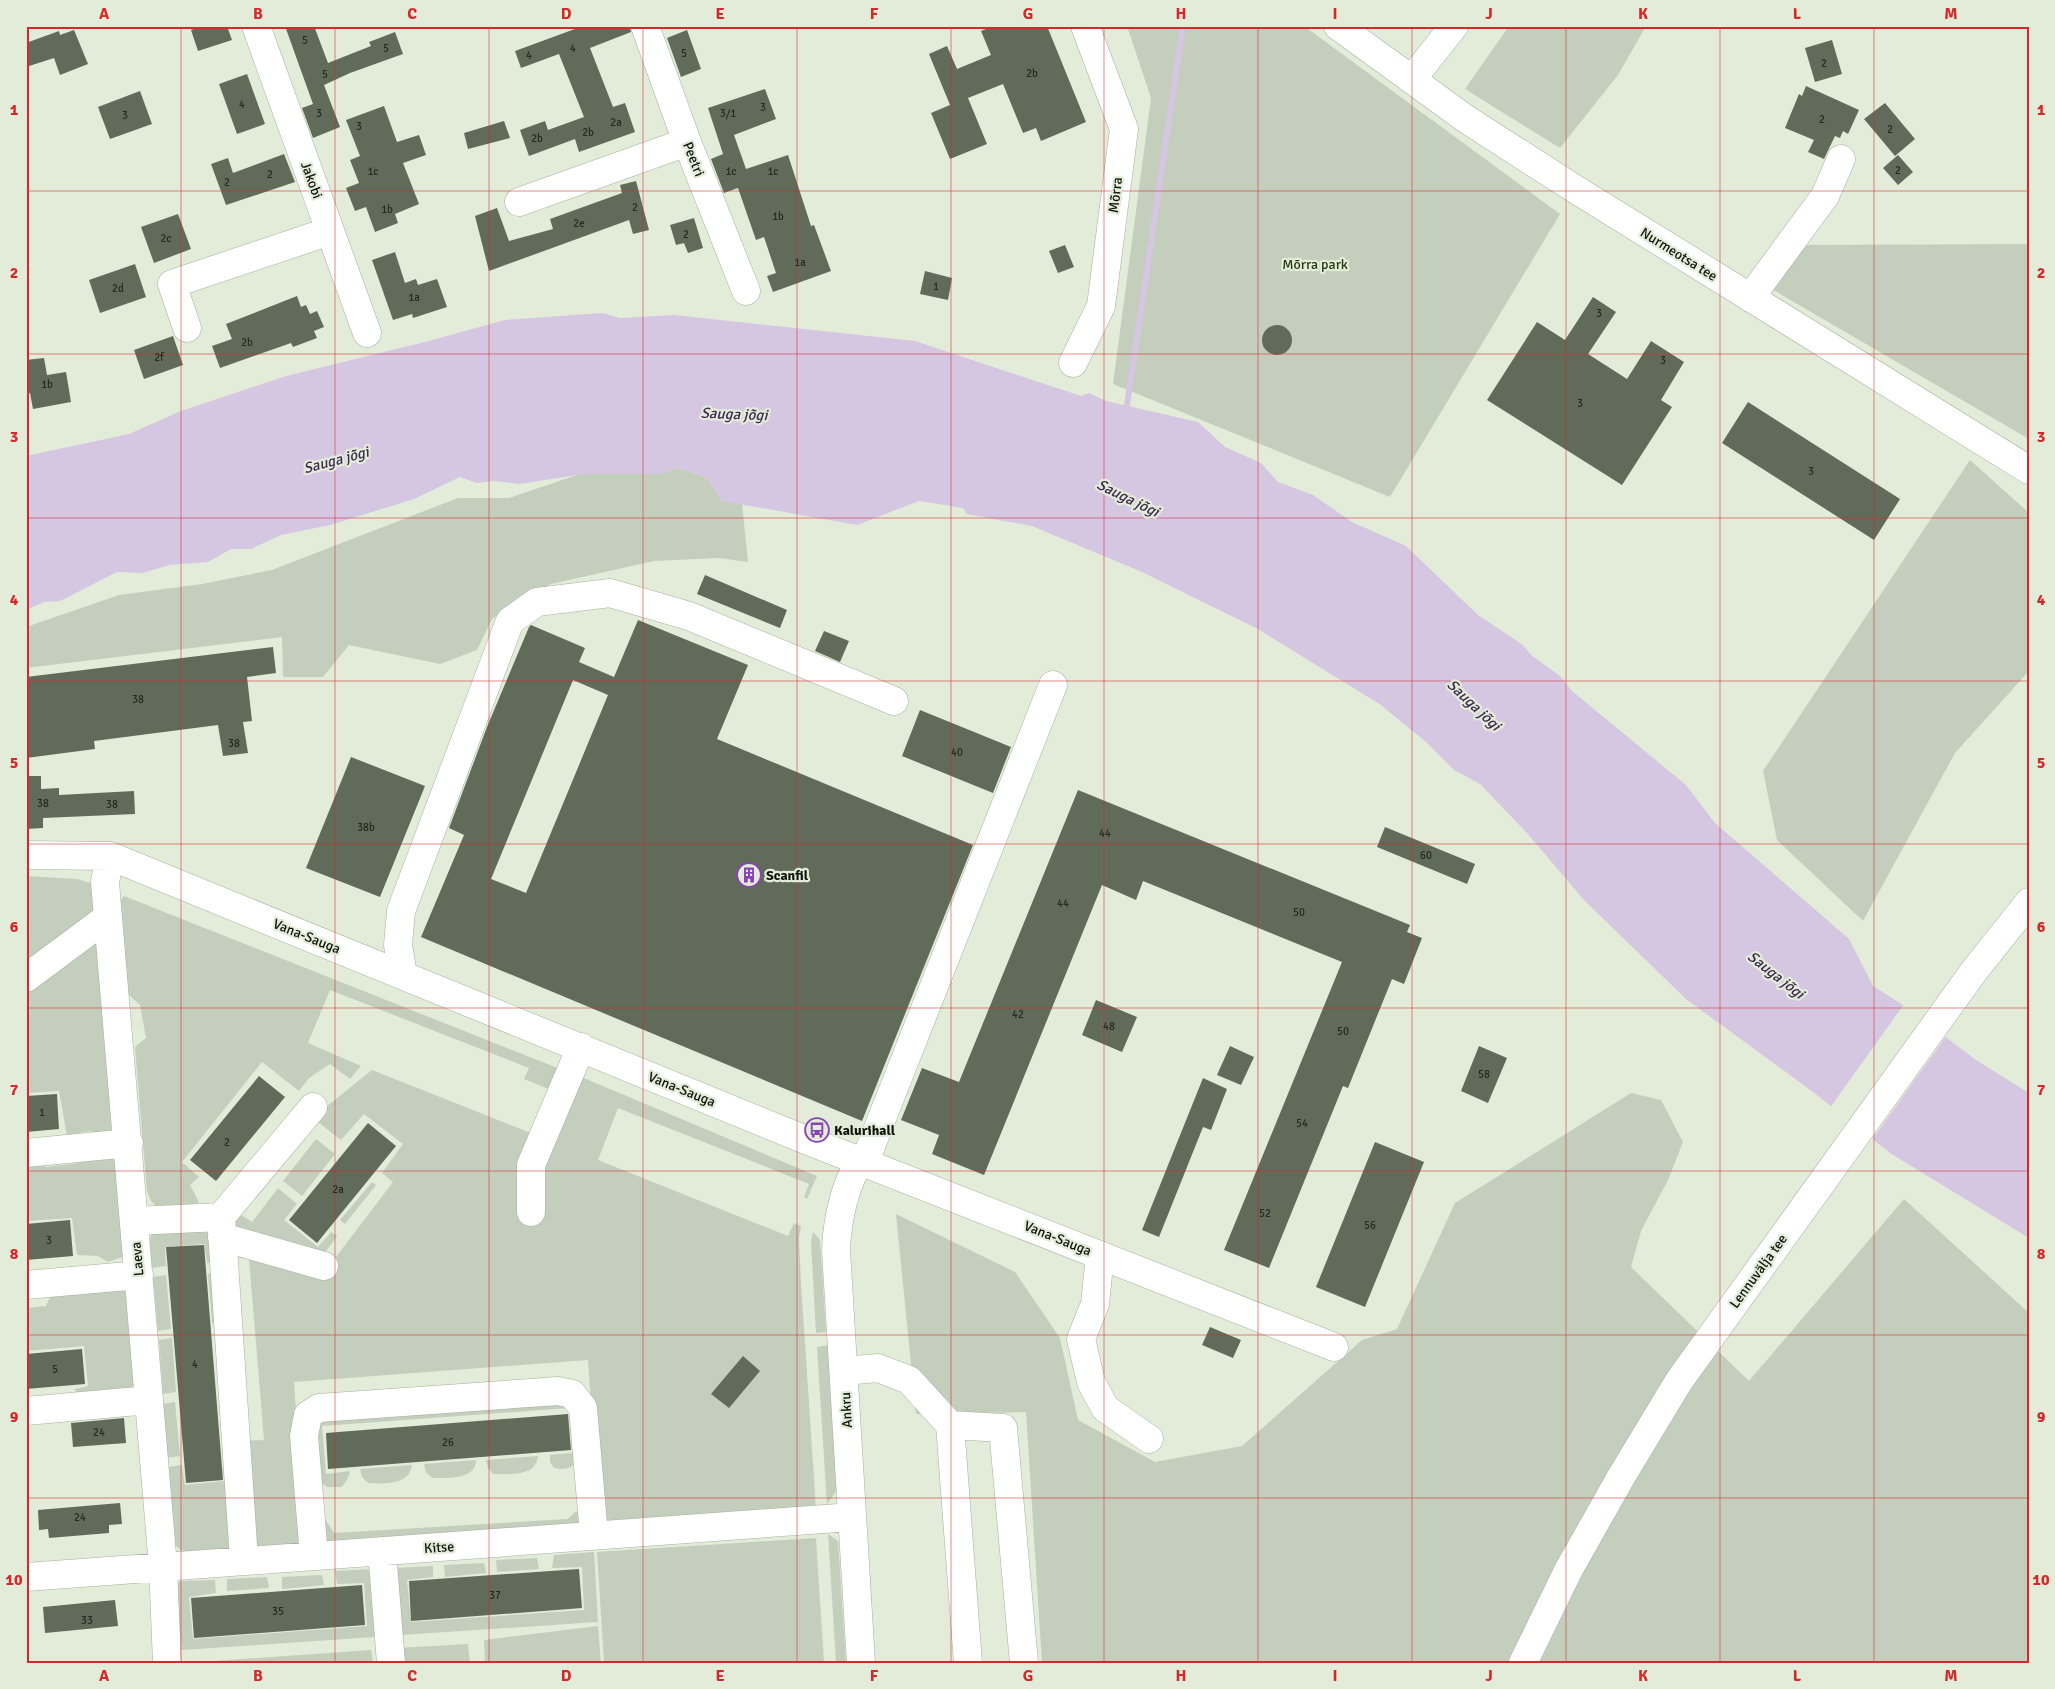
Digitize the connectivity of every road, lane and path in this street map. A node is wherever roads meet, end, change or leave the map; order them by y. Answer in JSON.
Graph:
{"nodes":[{"id":1,"x":256,"y":26,"type":"edge"},
{"id":2,"x":644,"y":26,"type":"edge"},
{"id":3,"x":1085,"y":26,"type":"edge"},
{"id":4,"x":1338,"y":26,"type":"edge"},
{"id":5,"x":1454,"y":26,"type":"edge"},
{"id":6,"x":1412,"y":79,"type":"junction"},
{"id":7,"x":687,"y":142,"type":"junction"},
{"id":8,"x":1841,"y":159,"type":"dead end"},
{"id":9,"x":519,"y":202,"type":"dead end"},
{"id":10,"x":330,"y":230,"type":"junction"},
{"id":11,"x":746,"y":290,"type":"dead end"},
{"id":12,"x":1750,"y":298,"type":"junction"},
{"id":13,"x":187,"y":328,"type":"dead end"},
{"id":14,"x":367,"y":333,"type":"dead end"},
{"id":15,"x":1073,"y":363,"type":"dead end"},
{"id":16,"x":2029,"y":470,"type":"edge"},
{"id":17,"x":1053,"y":685,"type":"dead end"},
{"id":18,"x":894,"y":701,"type":"dead end"},
{"id":19,"x":26,"y":856,"type":"edge"},
{"id":20,"x":110,"y":856,"type":"junction"},
{"id":21,"x":2029,"y":902,"type":"edge"},
{"id":22,"x":108,"y":917,"type":"junction"},
{"id":23,"x":402,"y":975,"type":"junction"},
{"id":24,"x":26,"y":978,"type":"edge"},
{"id":25,"x":581,"y":1047,"type":"junction"},
{"id":26,"x":313,"y":1107,"type":"dead end"},
{"id":27,"x":129,"y":1143,"type":"junction"},
{"id":28,"x":26,"y":1152,"type":"edge"},
{"id":29,"x":859,"y":1160,"type":"junction"},
{"id":30,"x":531,"y":1212,"type":"dead end"},
{"id":31,"x":134,"y":1221,"type":"junction"},
{"id":32,"x":222,"y":1227,"type":"junction"},
{"id":33,"x":1100,"y":1255,"type":"junction"},
{"id":34,"x":324,"y":1266,"type":"dead end"},
{"id":35,"x":139,"y":1275,"type":"junction"},
{"id":36,"x":26,"y":1285,"type":"edge"},
{"id":37,"x":1334,"y":1347,"type":"dead end"},
{"id":38,"x":844,"y":1371,"type":"junction"},
{"id":39,"x":149,"y":1400,"type":"junction"},
{"id":40,"x":26,"y":1411,"type":"edge"},
{"id":41,"x":950,"y":1425,"type":"junction"},
{"id":42,"x":1149,"y":1439,"type":"dead end"},
{"id":43,"x":852,"y":1516,"type":"junction"},
{"id":44,"x":594,"y":1535,"type":"junction"},
{"id":45,"x":382,"y":1551,"type":"junction"},
{"id":46,"x":314,"y":1556,"type":"junction"},
{"id":47,"x":244,"y":1560,"type":"junction"},
{"id":48,"x":163,"y":1566,"type":"junction"},
{"id":49,"x":26,"y":1577,"type":"edge"},
{"id":50,"x":167,"y":1663,"type":"edge"},
{"id":51,"x":391,"y":1663,"type":"edge"},
{"id":52,"x":861,"y":1663,"type":"edge"},
{"id":53,"x":968,"y":1663,"type":"edge"},
{"id":54,"x":1024,"y":1663,"type":"edge"},
{"id":55,"x":1523,"y":1663,"type":"edge"}],
"edges":[{"from":1,"to":10,"type":"street","name":"Jakobi"},
{"from":2,"to":7,"type":"street","name":"Peetri"},
{"from":3,"to":15,"type":"street","name":"Mõrra"},
{"from":4,"to":6,"type":"street","name":"Nurmeotsa tee"},
{"from":5,"to":6,"type":"street"},
{"from":6,"to":12,"type":"street","name":"Nurmeotsa tee"},
{"from":7,"to":9,"type":"street"},
{"from":7,"to":11,"type":"street","name":"Peetri"},
{"from":8,"to":12,"type":"street"},
{"from":10,"to":13,"type":"street"},
{"from":10,"to":14,"type":"street","name":"Jakobi"},
{"from":12,"to":16,"type":"street","name":"Nurmeotsa tee"},
{"from":17,"to":29,"type":"street","name":"Ankru"},
{"from":18,"to":23,"type":"street"},
{"from":19,"to":20,"type":"street","name":"Vana-Sauga"},
{"from":20,"to":22,"type":"street","name":"Laeva"},
{"from":20,"to":23,"type":"street","name":"Vana-Sauga"},
{"from":21,"to":55,"type":"street","name":"Lennuvälja tee"},
{"from":22,"to":24,"type":"street"},
{"from":22,"to":27,"type":"street","name":"Laeva"},
{"from":23,"to":25,"type":"street","name":"Vana-Sauga"},
{"from":25,"to":29,"type":"street","name":"Vana-Sauga"},
{"from":25,"to":30,"type":"street"},
{"from":26,"to":32,"type":"street"},
{"from":27,"to":28,"type":"street"},
{"from":27,"to":31,"type":"street","name":"Laeva"},
{"from":29,"to":33,"type":"street","name":"Vana-Sauga"},
{"from":29,"to":38,"type":"street","name":"Ankru"},
{"from":31,"to":32,"type":"street"},
{"from":31,"to":35,"type":"street","name":"Laeva"},
{"from":32,"to":34,"type":"street"},
{"from":32,"to":47,"type":"street"},
{"from":33,"to":37,"type":"street","name":"Vana-Sauga"},
{"from":33,"to":42,"type":"street"},
{"from":35,"to":36,"type":"street"},
{"from":35,"to":39,"type":"street","name":"Laeva"},
{"from":38,"to":41,"type":"street"},
{"from":38,"to":43,"type":"street","name":"Ankru"},
{"from":39,"to":40,"type":"street"},
{"from":39,"to":48,"type":"street","name":"Laeva"},
{"from":41,"to":53,"type":"street"},
{"from":41,"to":54,"type":"street"},
{"from":43,"to":44,"type":"street","name":"Kitse"},
{"from":43,"to":52,"type":"street","name":"Ankru"},
{"from":44,"to":45,"type":"street","name":"Kitse"},
{"from":44,"to":46,"type":"street"},
{"from":45,"to":46,"type":"street","name":"Kitse"},
{"from":45,"to":51,"type":"street"},
{"from":46,"to":47,"type":"street","name":"Kitse"},
{"from":47,"to":48,"type":"street","name":"Kitse"},
{"from":48,"to":49,"type":"street","name":"Kitse"},
{"from":48,"to":50,"type":"street","name":"Laeva"}]}
